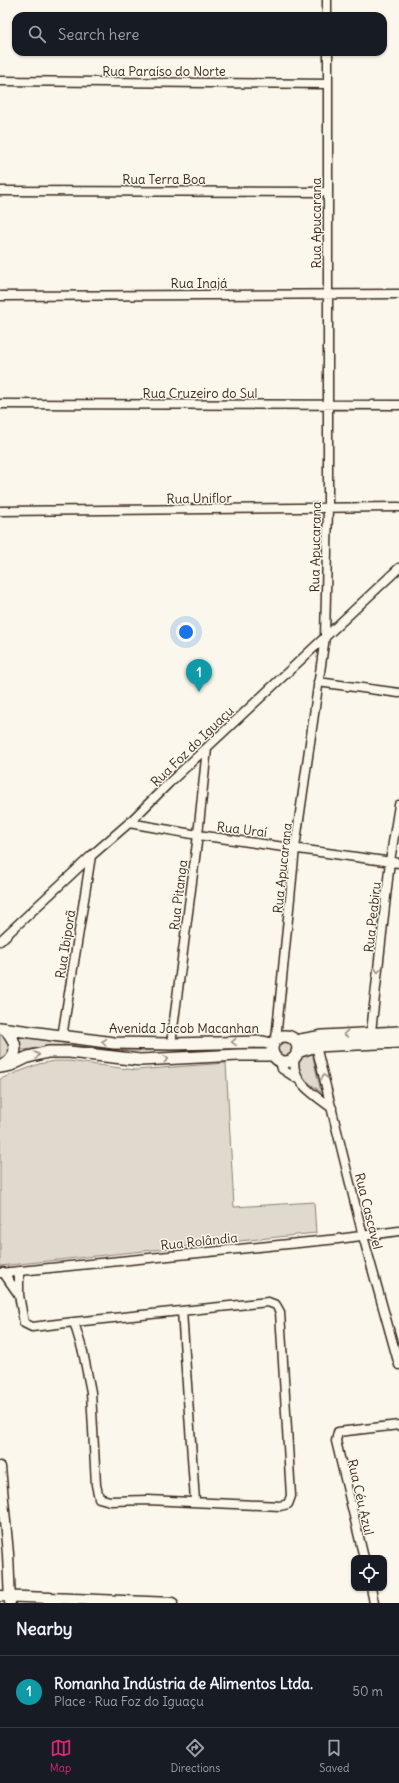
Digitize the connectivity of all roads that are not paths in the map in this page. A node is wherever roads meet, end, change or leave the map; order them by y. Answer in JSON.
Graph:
{"nodes":[{"id":1,"x":326,"y":0,"type":"edge"},
{"id":2,"x":327,"y":12,"type":"edge"},
{"id":3,"x":328,"y":56,"type":"edge"},
{"id":4,"x":0,"y":81,"type":"edge"},
{"id":5,"x":328,"y":84,"type":"junction"},
{"id":6,"x":0,"y":191,"type":"edge"},
{"id":7,"x":328,"y":192,"type":"junction"},
{"id":8,"x":328,"y":294,"type":"junction"},
{"id":9,"x":399,"y":294,"type":"edge"},
{"id":10,"x":0,"y":296,"type":"edge"},
{"id":11,"x":0,"y":404,"type":"edge"},
{"id":12,"x":328,"y":406,"type":"junction"},
{"id":13,"x":399,"y":406,"type":"edge"},
{"id":14,"x":328,"y":507,"type":"junction"},
{"id":15,"x":399,"y":507,"type":"edge"},
{"id":16,"x":0,"y":511,"type":"edge"},
{"id":17,"x":399,"y":568,"type":"edge"},
{"id":18,"x":325,"y":637,"type":"junction"},
{"id":19,"x":318,"y":682,"type":"junction"},
{"id":20,"x":399,"y":693,"type":"edge"},
{"id":21,"x":207,"y":748,"type":"junction"},
{"id":22,"x":399,"y":805,"type":"edge"},
{"id":23,"x":129,"y":823,"type":"junction"},
{"id":24,"x":198,"y":835,"type":"junction"},
{"id":25,"x":295,"y":848,"type":"junction"},
{"id":26,"x":91,"y":856,"type":"junction"},
{"id":27,"x":390,"y":861,"type":"junction"},
{"id":28,"x":399,"y":863,"type":"edge"},
{"id":29,"x":0,"y":941,"type":"edge"},
{"id":30,"x":2,"y":1028,"type":"edge"},
{"id":31,"x":371,"y":1032,"type":"junction"},
{"id":32,"x":399,"y":1032,"type":"edge"},
{"id":33,"x":62,"y":1036,"type":"junction"},
{"id":34,"x":274,"y":1042,"type":"junction"},
{"id":35,"x":399,"y":1042,"type":"edge"},
{"id":36,"x":170,"y":1044,"type":"junction"},
{"id":37,"x":316,"y":1046,"type":"junction"},
{"id":38,"x":296,"y":1050,"type":"junction"},
{"id":39,"x":277,"y":1058,"type":"junction"},
{"id":40,"x":0,"y":1067,"type":"edge"},
{"id":41,"x":300,"y":1080,"type":"junction"},
{"id":42,"x":332,"y":1108,"type":"junction"},
{"id":43,"x":399,"y":1231,"type":"edge"},
{"id":44,"x":363,"y":1236,"type":"junction"},
{"id":45,"x":19,"y":1272,"type":"junction"},
{"id":46,"x":1,"y":1273,"type":"edge"},
{"id":47,"x":19,"y":1295,"type":"junction"},
{"id":48,"x":182,"y":1311,"type":"junction"},
{"id":49,"x":74,"y":1322,"type":"junction"},
{"id":50,"x":399,"y":1365,"type":"edge"},
{"id":51,"x":399,"y":1424,"type":"edge"},
{"id":52,"x":0,"y":1467,"type":"edge"},
{"id":53,"x":195,"y":1501,"type":"junction"},
{"id":54,"x":363,"y":1555,"type":"edge"},
{"id":55,"x":372,"y":1591,"type":"edge"},
{"id":56,"x":6,"y":1599,"type":"edge"},
{"id":57,"x":130,"y":1602,"type":"edge"},
{"id":58,"x":172,"y":1603,"type":"edge"},
{"id":59,"x":374,"y":1603,"type":"edge"}],
"edges":[{"from":1,"to":2,"type":"street"},
{"from":3,"to":5,"type":"street","name":"Rua Apucarana"},
{"from":4,"to":5,"type":"street","name":"Rua Paraíso do Norte"},
{"from":5,"to":7,"type":"street","name":"Rua Apucarana"},
{"from":6,"to":7,"type":"street","name":"Rua Terra Boa"},
{"from":7,"to":8,"type":"street","name":"Rua Apucarana"},
{"from":8,"to":9,"type":"street","name":"Rua Inajá"},
{"from":8,"to":10,"type":"street","name":"Rua Inajá"},
{"from":8,"to":12,"type":"street","name":"Rua Apucarana"},
{"from":11,"to":12,"type":"street","name":"Rua Cruzeiro do Sul"},
{"from":12,"to":13,"type":"street","name":"Rua Cruzeiro do Sul"},
{"from":12,"to":14,"type":"street","name":"Rua Apucarana"},
{"from":14,"to":15,"type":"street","name":"Rua Uniflor"},
{"from":14,"to":16,"type":"street","name":"Rua Uniflor"},
{"from":14,"to":18,"type":"street","name":"Rua Apucarana"},
{"from":17,"to":18,"type":"street","name":"Rua Foz do Iguaçu"},
{"from":18,"to":19,"type":"street","name":"Rua Apucarana"},
{"from":18,"to":21,"type":"street","name":"Rua Foz do Iguaçu"},
{"from":19,"to":20,"type":"street"},
{"from":19,"to":25,"type":"street","name":"Rua Apucarana"},
{"from":21,"to":23,"type":"street","name":"Rua Foz do Iguaçu"},
{"from":21,"to":24,"type":"street","name":"Rua Pitanga"},
{"from":22,"to":27,"type":"street","name":"Rua Peabiru"},
{"from":23,"to":24,"type":"street","name":"Rua Uraí"},
{"from":23,"to":26,"type":"street","name":"Rua Foz do Iguaçu"},
{"from":24,"to":25,"type":"street","name":"Rua Uraí"},
{"from":24,"to":36,"type":"street","name":"Rua Pitanga"},
{"from":25,"to":27,"type":"street","name":"Rua Uraí"},
{"from":25,"to":34,"type":"street","name":"Rua Apucarana"},
{"from":26,"to":29,"type":"street","name":"Rua Foz do Iguaçu"},
{"from":26,"to":33,"type":"street","name":"Rua Ibiporã"},
{"from":27,"to":28,"type":"street","name":"Rua Uraí"},
{"from":27,"to":31,"type":"street","name":"Rua Peabiru","one_way":true},
{"from":30,"to":33,"type":"main road","name":"Avenida Jacob Macanhan"},
{"from":30,"to":40,"type":"main road"},
{"from":31,"to":32,"type":"main road"},
{"from":31,"to":38,"type":"main road","one_way":true},
{"from":36,"to":33,"type":"main road","name":"Avenida Jacob Macanhan","one_way":true},
{"from":34,"to":36,"type":"main road","name":"Avenida Jacob Macanhan","one_way":true},
{"from":34,"to":38,"type":"main road"},
{"from":34,"to":39,"type":"main road"},
{"from":35,"to":37,"type":"main road"},
{"from":37,"to":38,"type":"main road"},
{"from":42,"to":37,"type":"street","name":"Rua Cascavel","one_way":true},
{"from":38,"to":39,"type":"main road"},
{"from":38,"to":41,"type":"street"},
{"from":40,"to":39,"type":"main road","name":"Avenida Jacob Macanhan","one_way":true},
{"from":39,"to":41,"type":"street"},
{"from":41,"to":42,"type":"street"},
{"from":42,"to":44,"type":"street","name":"Rua Cascavel"},
{"from":43,"to":44,"type":"street","name":"Rua Rolândia"},
{"from":44,"to":45,"type":"street","name":"Rua Rolândia"},
{"from":44,"to":50,"type":"street","name":"Rua Cascavel"},
{"from":45,"to":46,"type":"street","name":"Rua Rolândia"},
{"from":45,"to":47,"type":"street"},
{"from":46,"to":47,"type":"street"},
{"from":47,"to":49,"type":"street"},
{"from":48,"to":49,"type":"street"},
{"from":48,"to":53,"type":"street"},
{"from":48,"to":53,"type":"street"},
{"from":49,"to":53,"type":"street"},
{"from":51,"to":54,"type":"street","name":"Rua Céu Azul"},
{"from":52,"to":56,"type":"street"},
{"from":55,"to":59,"type":"street"},
{"from":56,"to":57,"type":"street"},
{"from":57,"to":58,"type":"street"}]}
